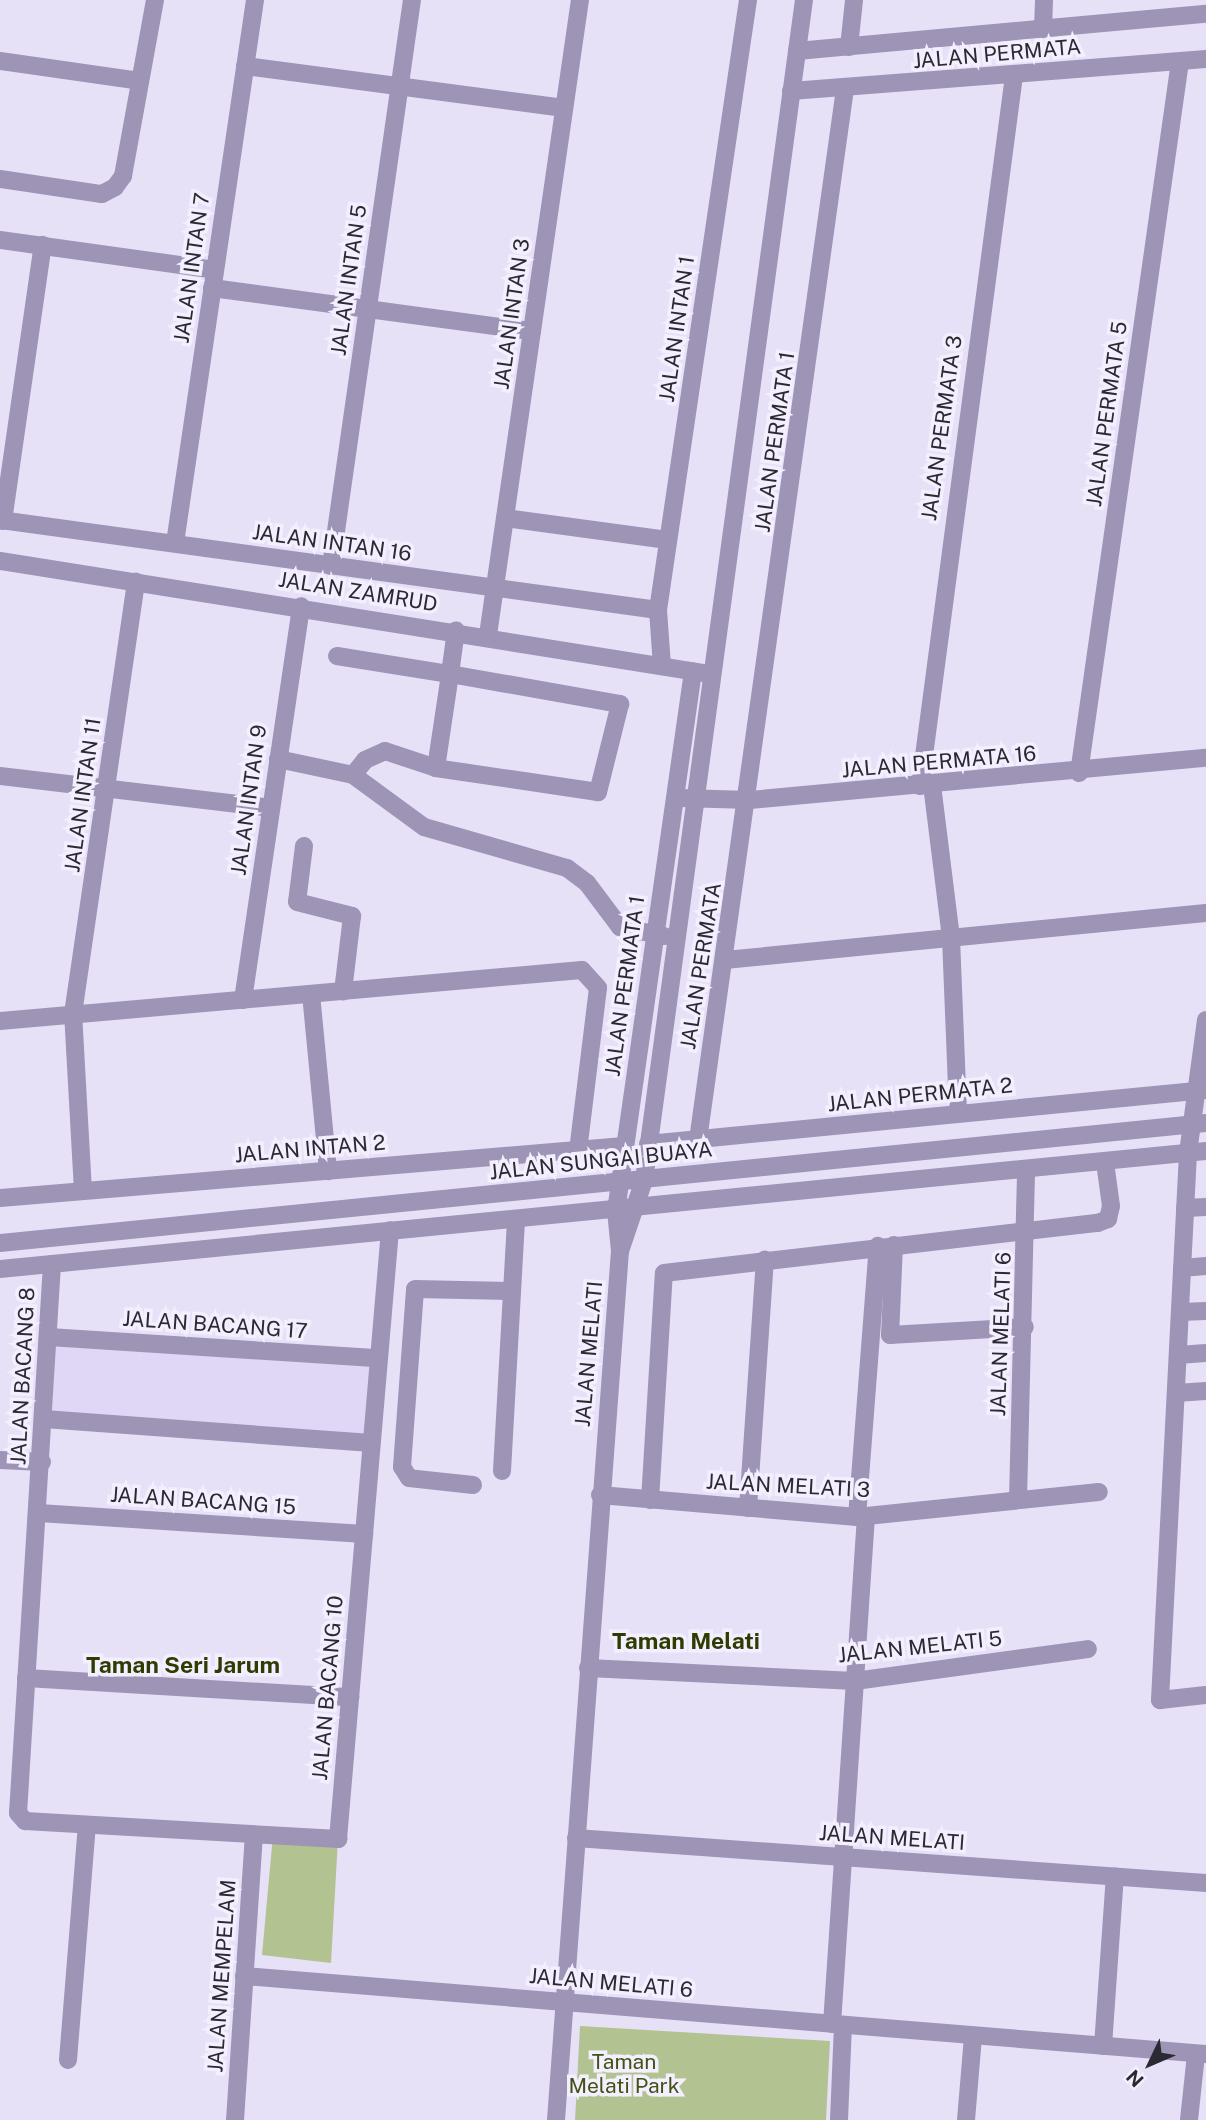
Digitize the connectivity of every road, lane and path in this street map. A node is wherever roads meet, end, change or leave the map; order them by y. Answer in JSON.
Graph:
{"nodes":[{"id":1,"x":155,"y":0,"type":"edge"},
{"id":2,"x":255,"y":0,"type":"edge"},
{"id":3,"x":412,"y":0,"type":"edge"},
{"id":4,"x":580,"y":0,"type":"edge"},
{"id":5,"x":748,"y":0,"type":"edge"},
{"id":6,"x":804,"y":0,"type":"edge"},
{"id":7,"x":854,"y":0,"type":"edge"},
{"id":8,"x":1044,"y":0,"type":"edge"},
{"id":9,"x":1206,"y":14,"type":"edge"},
{"id":10,"x":1043,"y":29,"type":"junction"},
{"id":11,"x":849,"y":47,"type":"junction"},
{"id":12,"x":797,"y":51,"type":"junction"},
{"id":13,"x":1206,"y":60,"type":"edge"},
{"id":14,"x":0,"y":61,"type":"edge"},
{"id":15,"x":1180,"y":62,"type":"junction"},
{"id":16,"x":245,"y":66,"type":"junction"},
{"id":17,"x":1014,"y":76,"type":"junction"},
{"id":18,"x":140,"y":81,"type":"junction"},
{"id":19,"x":399,"y":88,"type":"junction"},
{"id":20,"x":845,"y":89,"type":"junction"},
{"id":21,"x":792,"y":91,"type":"junction"},
{"id":22,"x":564,"y":108,"type":"junction"},
{"id":23,"x":0,"y":179,"type":"edge"},
{"id":24,"x":0,"y":240,"type":"edge"},
{"id":25,"x":43,"y":245,"type":"junction"},
{"id":26,"x":215,"y":270,"type":"junction"},
{"id":27,"x":212,"y":288,"type":"junction"},
{"id":28,"x":368,"y":309,"type":"junction"},
{"id":29,"x":532,"y":331,"type":"junction"},
{"id":30,"x":505,"y":517,"type":"junction"},
{"id":31,"x":2,"y":520,"type":"edge"},
{"id":32,"x":668,"y":540,"type":"junction"},
{"id":33,"x":175,"y":543,"type":"junction"},
{"id":34,"x":0,"y":561,"type":"edge"},
{"id":35,"x":331,"y":566,"type":"junction"},
{"id":36,"x":136,"y":582,"type":"junction"},
{"id":37,"x":495,"y":591,"type":"junction"},
{"id":38,"x":301,"y":606,"type":"junction"},
{"id":39,"x":658,"y":610,"type":"junction"},
{"id":40,"x":456,"y":630,"type":"junction"},
{"id":41,"x":488,"y":635,"type":"junction"},
{"id":42,"x":337,"y":656,"type":"dead end"},
{"id":43,"x":662,"y":666,"type":"junction"},
{"id":44,"x":701,"y":672,"type":"junction"},
{"id":45,"x":450,"y":674,"type":"junction"},
{"id":46,"x":1206,"y":758,"type":"edge"},
{"id":47,"x":278,"y":759,"type":"junction"},
{"id":48,"x":436,"y":768,"type":"junction"},
{"id":49,"x":1079,"y":773,"type":"junction"},
{"id":50,"x":353,"y":775,"type":"junction"},
{"id":51,"x":0,"y":776,"type":"edge"},
{"id":52,"x":926,"y":786,"type":"junction"},
{"id":53,"x":107,"y":791,"type":"junction"},
{"id":54,"x":683,"y":799,"type":"junction"},
{"id":55,"x":750,"y":800,"type":"junction"},
{"id":56,"x":271,"y":808,"type":"junction"},
{"id":57,"x":304,"y":846,"type":"dead end"},
{"id":58,"x":1206,"y":913,"type":"edge"},
{"id":59,"x":655,"y":936,"type":"junction"},
{"id":60,"x":674,"y":937,"type":"junction"},
{"id":61,"x":951,"y":938,"type":"junction"},
{"id":62,"x":725,"y":960,"type":"junction"},
{"id":63,"x":343,"y":991,"type":"junction"},
{"id":64,"x":311,"y":994,"type":"junction"},
{"id":65,"x":243,"y":1000,"type":"junction"},
{"id":66,"x":73,"y":1014,"type":"junction"},
{"id":67,"x":1206,"y":1020,"type":"edge"},
{"id":68,"x":0,"y":1021,"type":"edge"},
{"id":69,"x":1201,"y":1090,"type":"edge"},
{"id":70,"x":958,"y":1114,"type":"junction"},
{"id":71,"x":1198,"y":1124,"type":"edge"},
{"id":72,"x":698,"y":1139,"type":"junction"},
{"id":73,"x":648,"y":1144,"type":"junction"},
{"id":74,"x":624,"y":1146,"type":"junction"},
{"id":75,"x":578,"y":1150,"type":"junction"},
{"id":76,"x":1197,"y":1152,"type":"edge"},
{"id":77,"x":1105,"y":1162,"type":"junction"},
{"id":78,"x":1026,"y":1170,"type":"junction"},
{"id":79,"x":328,"y":1171,"type":"junction"},
{"id":80,"x":644,"y":1180,"type":"junction"},
{"id":81,"x":620,"y":1182,"type":"junction"},
{"id":82,"x":83,"y":1191,"type":"junction"},
{"id":83,"x":0,"y":1198,"type":"edge"},
{"id":84,"x":1206,"y":1207,"type":"edge"},
{"id":85,"x":1185,"y":1208,"type":"junction"},
{"id":86,"x":639,"y":1210,"type":"junction"},
{"id":87,"x":616,"y":1211,"type":"junction"},
{"id":88,"x":516,"y":1219,"type":"junction"},
{"id":89,"x":390,"y":1230,"type":"junction"},
{"id":90,"x":1027,"y":1233,"type":"junction"},
{"id":91,"x":0,"y":1243,"type":"edge"},
{"id":92,"x":886,"y":1245,"type":"junction"},
{"id":93,"x":620,"y":1251,"type":"junction"},
{"id":94,"x":765,"y":1260,"type":"junction"},
{"id":95,"x":52,"y":1264,"type":"junction"},
{"id":96,"x":1206,"y":1266,"type":"edge"},
{"id":97,"x":1182,"y":1268,"type":"junction"},
{"id":98,"x":0,"y":1269,"type":"edge"},
{"id":99,"x":512,"y":1291,"type":"junction"},
{"id":100,"x":1206,"y":1311,"type":"edge"},
{"id":101,"x":1180,"y":1312,"type":"junction"},
{"id":102,"x":1024,"y":1327,"type":"junction"},
{"id":103,"x":49,"y":1338,"type":"junction"},
{"id":104,"x":1206,"y":1353,"type":"edge"},
{"id":105,"x":1178,"y":1355,"type":"junction"},
{"id":106,"x":379,"y":1359,"type":"junction"},
{"id":107,"x":1206,"y":1391,"type":"edge"},
{"id":108,"x":1176,"y":1393,"type":"junction"},
{"id":109,"x":44,"y":1419,"type":"junction"},
{"id":110,"x":371,"y":1443,"type":"junction"},
{"id":111,"x":0,"y":1460,"type":"edge"},
{"id":112,"x":42,"y":1462,"type":"junction"},
{"id":113,"x":502,"y":1471,"type":"dead end"},
{"id":114,"x":472,"y":1485,"type":"dead end"},
{"id":115,"x":1099,"y":1492,"type":"dead end"},
{"id":116,"x":600,"y":1495,"type":"junction"},
{"id":117,"x":650,"y":1500,"type":"junction"},
{"id":118,"x":1018,"y":1500,"type":"junction"},
{"id":119,"x":748,"y":1508,"type":"junction"},
{"id":120,"x":39,"y":1513,"type":"junction"},
{"id":121,"x":861,"y":1516,"type":"junction"},
{"id":122,"x":364,"y":1534,"type":"junction"},
{"id":123,"x":1088,"y":1649,"type":"dead end"},
{"id":124,"x":588,"y":1668,"type":"junction"},
{"id":125,"x":26,"y":1678,"type":"junction"},
{"id":126,"x":855,"y":1681,"type":"junction"},
{"id":127,"x":1206,"y":1695,"type":"edge"},
{"id":128,"x":350,"y":1697,"type":"junction"},
{"id":129,"x":26,"y":1821,"type":"joint"},
{"id":130,"x":86,"y":1826,"type":"junction"},
{"id":131,"x":254,"y":1835,"type":"junction"},
{"id":132,"x":576,"y":1838,"type":"junction"},
{"id":133,"x":843,"y":1857,"type":"junction"},
{"id":134,"x":1115,"y":1876,"type":"junction"},
{"id":135,"x":1206,"y":1882,"type":"edge"},
{"id":136,"x":244,"y":1976,"type":"junction"},
{"id":137,"x":564,"y":2002,"type":"junction"},
{"id":138,"x":838,"y":2024,"type":"junction"},
{"id":139,"x":973,"y":2036,"type":"junction"},
{"id":140,"x":1102,"y":2046,"type":"junction"},
{"id":141,"x":1201,"y":2054,"type":"edge"},
{"id":142,"x":68,"y":2060,"type":"dead end"},
{"id":143,"x":235,"y":2120,"type":"edge"},
{"id":144,"x":556,"y":2120,"type":"edge"},
{"id":145,"x":839,"y":2120,"type":"edge"},
{"id":146,"x":967,"y":2120,"type":"edge"},
{"id":147,"x":1189,"y":2120,"type":"edge"}],
"edges":[{"from":1,"to":18,"type":"street"},
{"from":2,"to":16,"type":"street","name":"JALAN INTAN 7"},
{"from":3,"to":19,"type":"street","name":"JALAN INTAN 5"},
{"from":4,"to":22,"type":"street","name":"JALAN INTAN 3"},
{"from":5,"to":32,"type":"street","name":"JALAN INTAN 1"},
{"from":6,"to":12,"type":"street","name":"JALAN PERMATA 1"},
{"from":7,"to":11,"type":"street"},
{"from":8,"to":10,"type":"street"},
{"from":9,"to":10,"type":"street"},
{"from":10,"to":11,"type":"street"},
{"from":11,"to":12,"type":"street"},
{"from":12,"to":21,"type":"street","name":"JALAN PERMATA 1"},
{"from":13,"to":15,"type":"street","name":"JALAN PERMATA"},
{"from":14,"to":18,"type":"street"},
{"from":15,"to":17,"type":"street","name":"JALAN PERMATA"},
{"from":15,"to":49,"type":"street","name":"JALAN PERMATA 5"},
{"from":16,"to":19,"type":"street"},
{"from":16,"to":26,"type":"street","name":"JALAN INTAN 7"},
{"from":17,"to":20,"type":"street","name":"JALAN PERMATA"},
{"from":17,"to":52,"type":"street","name":"JALAN PERMATA 3"},
{"from":18,"to":23,"type":"street"},
{"from":19,"to":22,"type":"street"},
{"from":19,"to":28,"type":"street","name":"JALAN INTAN 5"},
{"from":20,"to":21,"type":"street","name":"JALAN PERMATA"},
{"from":20,"to":55,"type":"street","name":"JALAN PERMATA 1"},
{"from":21,"to":44,"type":"street","name":"JALAN PERMATA 1"},
{"from":22,"to":29,"type":"street","name":"JALAN INTAN 3"},
{"from":24,"to":25,"type":"street"},
{"from":25,"to":26,"type":"street"},
{"from":25,"to":31,"type":"street"},
{"from":26,"to":27,"type":"street","name":"JALAN INTAN 7"},
{"from":27,"to":28,"type":"street"},
{"from":27,"to":33,"type":"street","name":"JALAN INTAN 7"},
{"from":28,"to":29,"type":"street"},
{"from":28,"to":35,"type":"street","name":"JALAN INTAN 5"},
{"from":29,"to":30,"type":"street","name":"JALAN INTAN 3"},
{"from":30,"to":32,"type":"street"},
{"from":30,"to":37,"type":"street","name":"JALAN INTAN 3"},
{"from":31,"to":33,"type":"street","name":"JALAN INTAN 16"},
{"from":32,"to":39,"type":"street","name":"JALAN INTAN 1"},
{"from":33,"to":35,"type":"street","name":"JALAN INTAN 16"},
{"from":34,"to":36,"type":"street","name":"JALAN ZAMRUD"},
{"from":35,"to":37,"type":"street","name":"JALAN INTAN 16"},
{"from":36,"to":38,"type":"street","name":"JALAN ZAMRUD"},
{"from":36,"to":53,"type":"street","name":"JALAN INTAN 11"},
{"from":37,"to":39,"type":"street","name":"JALAN INTAN 16"},
{"from":37,"to":41,"type":"street","name":"JALAN INTAN 3"},
{"from":38,"to":40,"type":"street","name":"JALAN ZAMRUD"},
{"from":38,"to":47,"type":"street","name":"JALAN INTAN 9"},
{"from":39,"to":43,"type":"street","name":"JALAN INTAN 1"},
{"from":40,"to":41,"type":"street","name":"JALAN ZAMRUD"},
{"from":40,"to":45,"type":"street"},
{"from":41,"to":43,"type":"street","name":"JALAN ZAMRUD"},
{"from":42,"to":45,"type":"street"},
{"from":43,"to":44,"type":"street","name":"JALAN ZAMRUD"},
{"from":44,"to":54,"type":"street","name":"JALAN PERMATA 1"},
{"from":45,"to":48,"type":"street"},
{"from":45,"to":48,"type":"street"},
{"from":46,"to":49,"type":"street","name":"JALAN PERMATA 16"},
{"from":47,"to":50,"type":"street"},
{"from":47,"to":56,"type":"street","name":"JALAN INTAN 9"},
{"from":48,"to":50,"type":"street"},
{"from":49,"to":52,"type":"street","name":"JALAN PERMATA 16"},
{"from":50,"to":59,"type":"street"},
{"from":51,"to":53,"type":"street"},
{"from":52,"to":55,"type":"street","name":"JALAN PERMATA 16"},
{"from":52,"to":61,"type":"street","name":"JALAN PERMATA 3"},
{"from":53,"to":56,"type":"street"},
{"from":53,"to":66,"type":"street","name":"JALAN INTAN 11"},
{"from":54,"to":55,"type":"street","name":"JALAN PERMATA 16"},
{"from":54,"to":59,"type":"street","name":"JALAN PERMATA 1"},
{"from":54,"to":60,"type":"street","name":"JALAN PERMATA 1"},
{"from":55,"to":62,"type":"street","name":"JALAN PERMATA"},
{"from":56,"to":65,"type":"street","name":"JALAN INTAN 9"},
{"from":57,"to":63,"type":"street"},
{"from":58,"to":61,"type":"street"},
{"from":59,"to":60,"type":"street"},
{"from":59,"to":74,"type":"street","name":"JALAN PERMATA 1"},
{"from":60,"to":73,"type":"street","name":"JALAN PERMATA 1"},
{"from":61,"to":62,"type":"street"},
{"from":61,"to":70,"type":"street","name":"JALAN PERMATA 3"},
{"from":62,"to":72,"type":"street","name":"JALAN PERMATA"},
{"from":63,"to":64,"type":"street"},
{"from":63,"to":75,"type":"street"},
{"from":64,"to":65,"type":"street"},
{"from":64,"to":79,"type":"street"},
{"from":65,"to":66,"type":"street"},
{"from":66,"to":68,"type":"street"},
{"from":66,"to":82,"type":"street","name":"JALAN INTAN 11"},
{"from":67,"to":69,"type":"street"},
{"from":69,"to":70,"type":"street","name":"JALAN PERMATA 2"},
{"from":69,"to":71,"type":"street"},
{"from":70,"to":72,"type":"street","name":"JALAN PERMATA 2"},
{"from":71,"to":76,"type":"street"},
{"from":71,"to":80,"type":"street","name":"JALAN SUNGAI BUAYA"},
{"from":72,"to":73,"type":"street","name":"JALAN PERMATA 2"},
{"from":73,"to":80,"type":"street","name":"JALAN PERMATA 1"},
{"from":74,"to":75,"type":"street","name":"JALAN INTAN 2"},
{"from":74,"to":81,"type":"street","name":"JALAN PERMATA 1"},
{"from":75,"to":79,"type":"street","name":"JALAN INTAN 2"},
{"from":76,"to":77,"type":"street"},
{"from":76,"to":85,"type":"street"},
{"from":77,"to":78,"type":"street"},
{"from":77,"to":90,"type":"street"},
{"from":78,"to":86,"type":"street"},
{"from":78,"to":90,"type":"street","name":"JALAN MELATI 6"},
{"from":79,"to":82,"type":"street","name":"JALAN INTAN 2"},
{"from":80,"to":81,"type":"street","name":"JALAN SUNGAI BUAYA"},
{"from":80,"to":86,"type":"street","name":"JALAN MELATI"},
{"from":81,"to":87,"type":"street","name":"JALAN MELATI"},
{"from":81,"to":91,"type":"street","name":"JALAN SUNGAI BUAYA"},
{"from":82,"to":83,"type":"street","name":"JALAN INTAN 2"},
{"from":84,"to":85,"type":"street"},
{"from":85,"to":97,"type":"street"},
{"from":86,"to":87,"type":"street"},
{"from":86,"to":93,"type":"street","name":"JALAN MELATI"},
{"from":87,"to":88,"type":"street"},
{"from":87,"to":93,"type":"street","name":"JALAN MELATI"},
{"from":88,"to":89,"type":"street"},
{"from":88,"to":99,"type":"street"},
{"from":89,"to":95,"type":"street"},
{"from":89,"to":106,"type":"street","name":"JALAN BACANG 10"},
{"from":90,"to":92,"type":"street"},
{"from":90,"to":102,"type":"street","name":"JALAN MELATI 6"},
{"from":92,"to":94,"type":"street"},
{"from":92,"to":102,"type":"street"},
{"from":92,"to":121,"type":"street"},
{"from":93,"to":116,"type":"street","name":"JALAN MELATI"},
{"from":94,"to":117,"type":"street"},
{"from":94,"to":119,"type":"street"},
{"from":95,"to":98,"type":"street"},
{"from":95,"to":103,"type":"street","name":"JALAN BACANG 8"},
{"from":96,"to":97,"type":"street"},
{"from":97,"to":101,"type":"street"},
{"from":99,"to":113,"type":"street"},
{"from":99,"to":114,"type":"street"},
{"from":100,"to":101,"type":"street"},
{"from":101,"to":105,"type":"street"},
{"from":102,"to":118,"type":"street","name":"JALAN MELATI 6"},
{"from":103,"to":106,"type":"street","name":"JALAN BACANG 17"},
{"from":103,"to":109,"type":"street","name":"JALAN BACANG 8"},
{"from":104,"to":105,"type":"street"},
{"from":105,"to":108,"type":"street"},
{"from":106,"to":110,"type":"street","name":"JALAN BACANG 10"},
{"from":107,"to":108,"type":"street"},
{"from":108,"to":127,"type":"street"},
{"from":109,"to":110,"type":"street"},
{"from":109,"to":112,"type":"street","name":"JALAN BACANG 8"},
{"from":110,"to":122,"type":"street","name":"JALAN BACANG 10"},
{"from":111,"to":112,"type":"street"},
{"from":112,"to":120,"type":"street","name":"JALAN BACANG 8"},
{"from":115,"to":118,"type":"street","name":"JALAN MELATI 3"},
{"from":116,"to":117,"type":"street","name":"JALAN MELATI 3"},
{"from":116,"to":124,"type":"street","name":"JALAN MELATI"},
{"from":117,"to":119,"type":"street","name":"JALAN MELATI 3"},
{"from":118,"to":121,"type":"street","name":"JALAN MELATI 3"},
{"from":119,"to":121,"type":"street","name":"JALAN MELATI 3"},
{"from":120,"to":122,"type":"street","name":"JALAN BACANG 15"},
{"from":120,"to":125,"type":"street","name":"JALAN BACANG 8"},
{"from":121,"to":126,"type":"street"},
{"from":122,"to":128,"type":"street","name":"JALAN BACANG 10"},
{"from":123,"to":126,"type":"street","name":"JALAN MELATI 5"},
{"from":124,"to":126,"type":"street","name":"JALAN MELATI 5"},
{"from":124,"to":132,"type":"street","name":"JALAN MELATI"},
{"from":125,"to":128,"type":"street"},
{"from":125,"to":129,"type":"street","name":"JALAN BACANG 8"},
{"from":126,"to":133,"type":"street"},
{"from":128,"to":131,"type":"street","name":"JALAN BACANG 10"},
{"from":129,"to":130,"type":"street","name":"JALAN BACANG 10"},
{"from":130,"to":131,"type":"street","name":"JALAN BACANG 10"},
{"from":130,"to":142,"type":"street"},
{"from":131,"to":136,"type":"street","name":"JALAN MEMPELAM"},
{"from":132,"to":133,"type":"street","name":"JALAN MELATI"},
{"from":132,"to":137,"type":"street","name":"JALAN MELATI"},
{"from":133,"to":134,"type":"street","name":"JALAN MELATI"},
{"from":133,"to":138,"type":"street"},
{"from":134,"to":135,"type":"street","name":"JALAN MELATI"},
{"from":134,"to":140,"type":"street"},
{"from":136,"to":137,"type":"street","name":"JALAN MELATI 6"},
{"from":136,"to":143,"type":"street","name":"JALAN MEMPELAM"},
{"from":137,"to":138,"type":"street","name":"JALAN MELATI 6"},
{"from":137,"to":144,"type":"street","name":"JALAN MELATI"},
{"from":138,"to":139,"type":"street","name":"JALAN MELATI 6"},
{"from":138,"to":145,"type":"street"},
{"from":139,"to":140,"type":"street","name":"JALAN MELATI 6"},
{"from":139,"to":146,"type":"street"},
{"from":140,"to":141,"type":"street","name":"JALAN MELATI 6"},
{"from":141,"to":147,"type":"street"}]}
